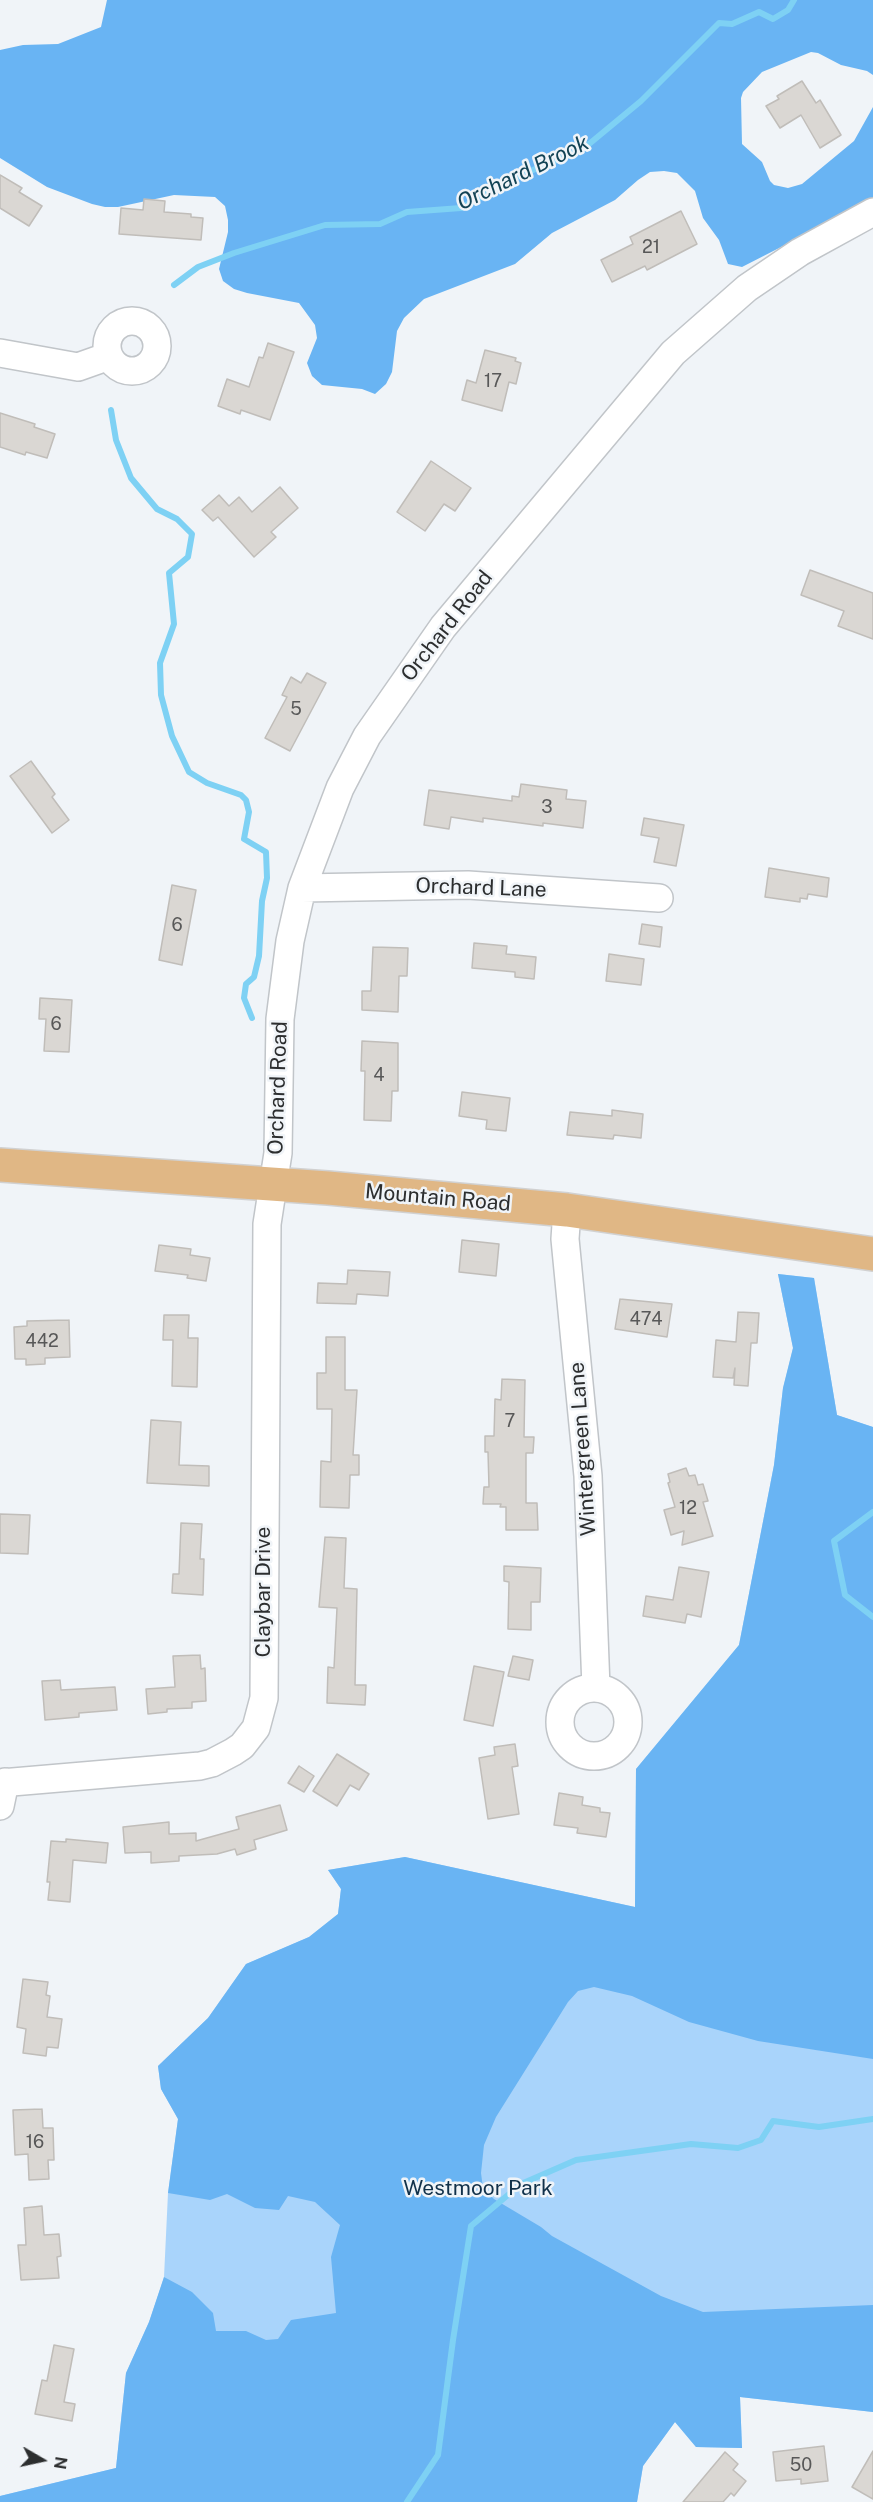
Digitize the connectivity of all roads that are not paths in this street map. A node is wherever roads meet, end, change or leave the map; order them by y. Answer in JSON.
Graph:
{"nodes":[{"id":1,"x":873,"y":212,"type":"edge"},
{"id":2,"x":0,"y":353,"type":"edge"},
{"id":3,"x":109,"y":356,"type":"dead end"},
{"id":4,"x":302,"y":888,"type":"junction"},
{"id":5,"x":659,"y":898,"type":"dead end"},
{"id":6,"x":0,"y":1165,"type":"edge"},
{"id":7,"x":273,"y":1184,"type":"junction"},
{"id":8,"x":567,"y":1210,"type":"junction"},
{"id":9,"x":873,"y":1254,"type":"edge"},
{"id":10,"x":596,"y":1688,"type":"dead end"},
{"id":11,"x":2,"y":1790,"type":"edge"}],
"edges":[{"from":1,"to":4,"type":"street","name":"Orchard Road"},
{"from":2,"to":3,"type":"street"},
{"from":4,"to":5,"type":"street","name":"Orchard Lane"},
{"from":4,"to":7,"type":"street","name":"Orchard Road"},
{"from":6,"to":7,"type":"main road","name":"Mountain Road"},
{"from":7,"to":8,"type":"main road","name":"Mountain Road"},
{"from":7,"to":11,"type":"street","name":"Claybar Drive"},
{"from":8,"to":9,"type":"main road","name":"Mountain Road"},
{"from":8,"to":10,"type":"street","name":"Wintergreen Lane"}]}
